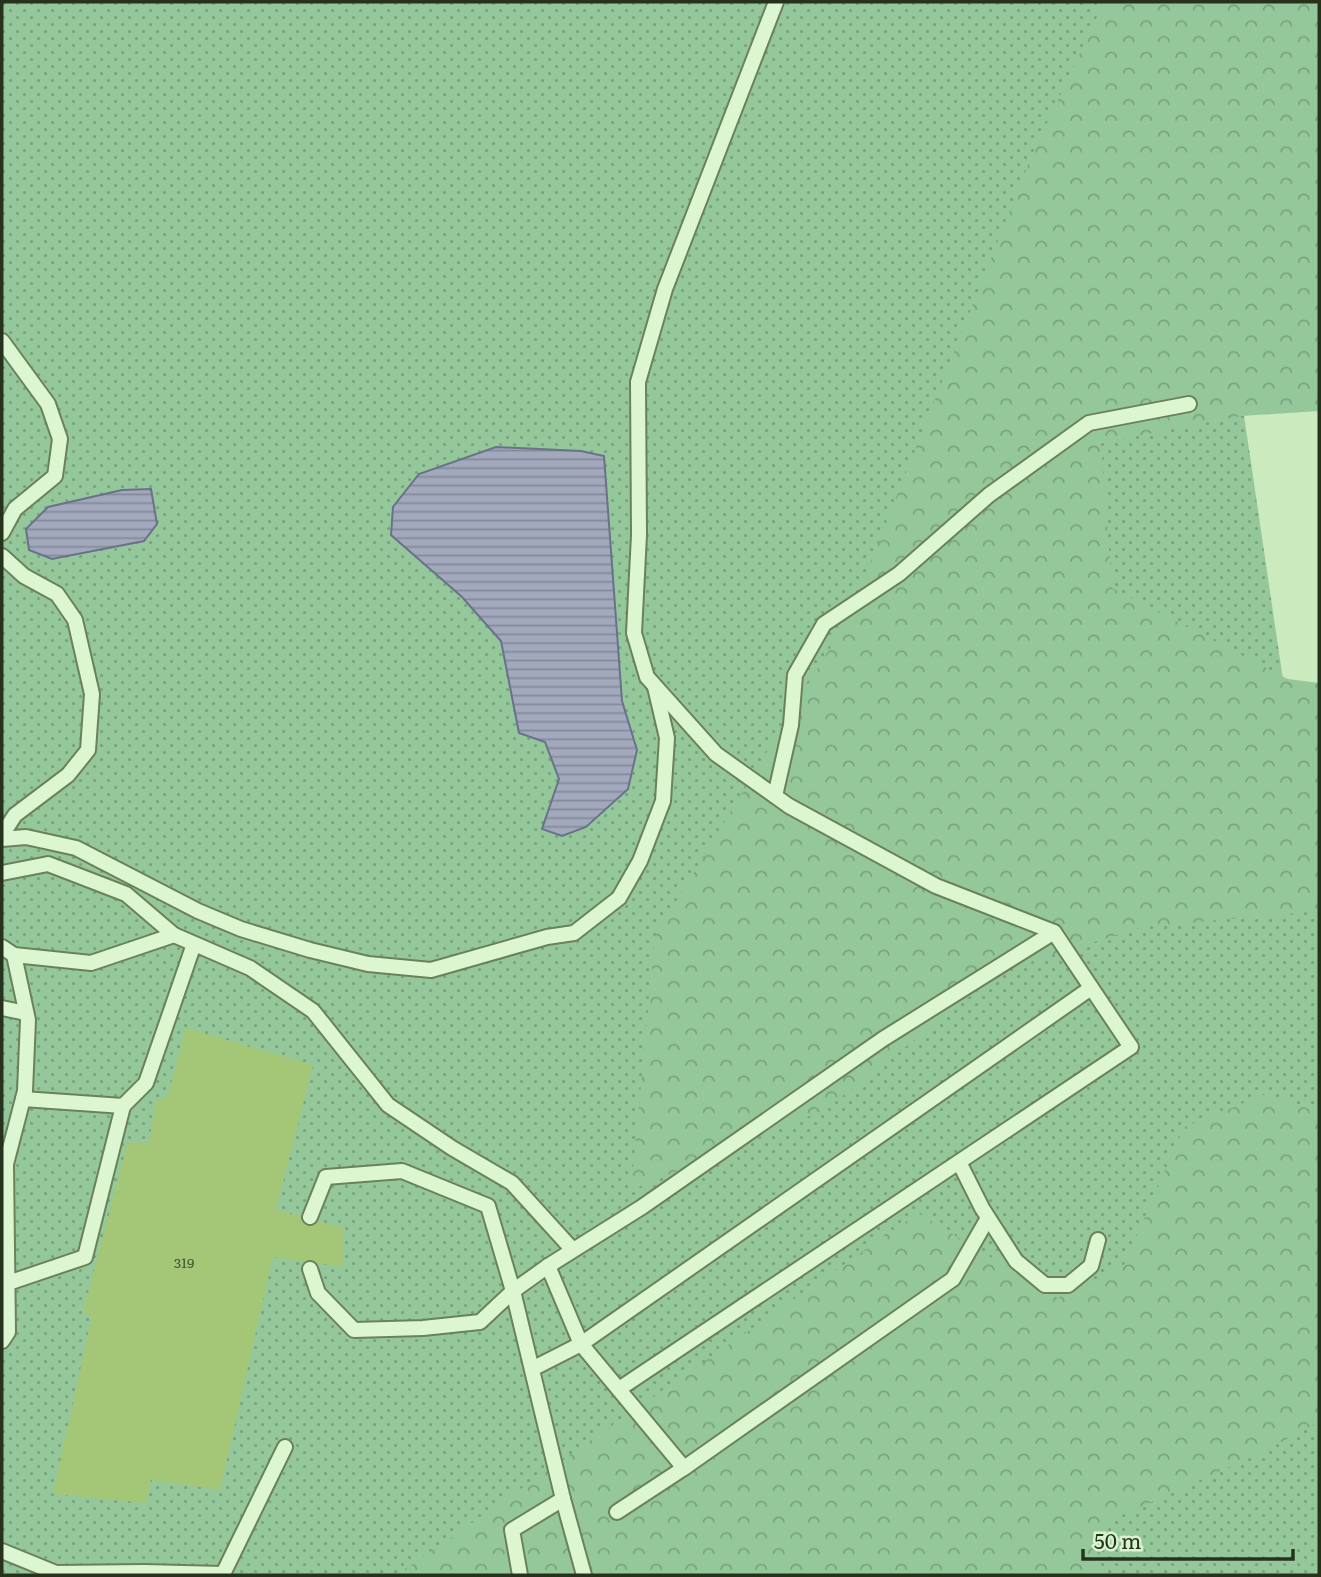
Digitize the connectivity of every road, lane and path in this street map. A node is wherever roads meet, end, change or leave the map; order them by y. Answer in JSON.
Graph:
{"nodes":[{"id":1,"x":776,"y":2,"type":"edge"},
{"id":2,"x":2,"y":341,"type":"edge"},
{"id":3,"x":1189,"y":404,"type":"dead end"},
{"id":4,"x":2,"y":533,"type":"edge"},
{"id":5,"x":2,"y":556,"type":"edge"},
{"id":6,"x":655,"y":686,"type":"junction"},
{"id":7,"x":775,"y":796,"type":"junction"},
{"id":8,"x":2,"y":837,"type":"edge"},
{"id":9,"x":2,"y":873,"type":"edge"},
{"id":10,"x":1054,"y":932,"type":"junction"},
{"id":11,"x":174,"y":935,"type":"junction"},
{"id":12,"x":194,"y":944,"type":"junction"},
{"id":13,"x":8,"y":951,"type":"edge"},
{"id":14,"x":1091,"y":988,"type":"junction"},
{"id":15,"x":2,"y":1008,"type":"edge"},
{"id":16,"x":26,"y":1013,"type":"junction"},
{"id":17,"x":23,"y":1099,"type":"junction"},
{"id":18,"x":123,"y":1105,"type":"junction"},
{"id":19,"x":959,"y":1162,"type":"junction"},
{"id":20,"x":310,"y":1217,"type":"dead end"},
{"id":21,"x":988,"y":1218,"type":"junction"},
{"id":22,"x":1098,"y":1240,"type":"dead end"},
{"id":23,"x":572,"y":1249,"type":"junction"},
{"id":24,"x":548,"y":1266,"type":"junction"},
{"id":25,"x":310,"y":1269,"type":"dead end"},
{"id":26,"x":8,"y":1283,"type":"junction"},
{"id":27,"x":513,"y":1291,"type":"junction"},
{"id":28,"x":2,"y":1341,"type":"edge"},
{"id":29,"x":580,"y":1344,"type":"junction"},
{"id":30,"x":532,"y":1369,"type":"junction"},
{"id":31,"x":619,"y":1389,"type":"junction"},
{"id":32,"x":285,"y":1447,"type":"dead end"},
{"id":33,"x":684,"y":1468,"type":"junction"},
{"id":34,"x":563,"y":1499,"type":"junction"},
{"id":35,"x":617,"y":1512,"type":"dead end"},
{"id":36,"x":2,"y":1551,"type":"edge"},
{"id":37,"x":223,"y":1575,"type":"edge"},
{"id":38,"x":520,"y":1575,"type":"edge"},
{"id":39,"x":584,"y":1575,"type":"edge"}],
"edges":[{"from":1,"to":6,"type":"lane"},
{"from":2,"to":4,"type":"lane"},
{"from":3,"to":7,"type":"lane"},
{"from":5,"to":8,"type":"lane"},
{"from":6,"to":7,"type":"lane"},
{"from":6,"to":8,"type":"lane"},
{"from":7,"to":10,"type":"lane"},
{"from":9,"to":11,"type":"lane"},
{"from":10,"to":14,"type":"lane"},
{"from":10,"to":23,"type":"lane"},
{"from":11,"to":12,"type":"lane"},
{"from":11,"to":13,"type":"lane"},
{"from":12,"to":18,"type":"lane"},
{"from":12,"to":23,"type":"lane"},
{"from":13,"to":16,"type":"lane"},
{"from":14,"to":19,"type":"lane"},
{"from":14,"to":29,"type":"lane"},
{"from":15,"to":16,"type":"lane"},
{"from":16,"to":17,"type":"lane"},
{"from":17,"to":18,"type":"lane"},
{"from":17,"to":26,"type":"lane"},
{"from":18,"to":26,"type":"lane"},
{"from":19,"to":21,"type":"lane"},
{"from":19,"to":31,"type":"lane"},
{"from":20,"to":27,"type":"lane"},
{"from":21,"to":22,"type":"lane"},
{"from":21,"to":33,"type":"lane"},
{"from":23,"to":24,"type":"lane"},
{"from":24,"to":27,"type":"lane"},
{"from":24,"to":29,"type":"lane"},
{"from":25,"to":27,"type":"lane"},
{"from":26,"to":28,"type":"lane"},
{"from":27,"to":30,"type":"lane"},
{"from":29,"to":30,"type":"lane"},
{"from":29,"to":31,"type":"lane"},
{"from":30,"to":34,"type":"lane"},
{"from":31,"to":33,"type":"lane"},
{"from":32,"to":37,"type":"lane"},
{"from":33,"to":35,"type":"lane"},
{"from":34,"to":38,"type":"lane"},
{"from":34,"to":39,"type":"lane"},
{"from":36,"to":37,"type":"lane"}]}
